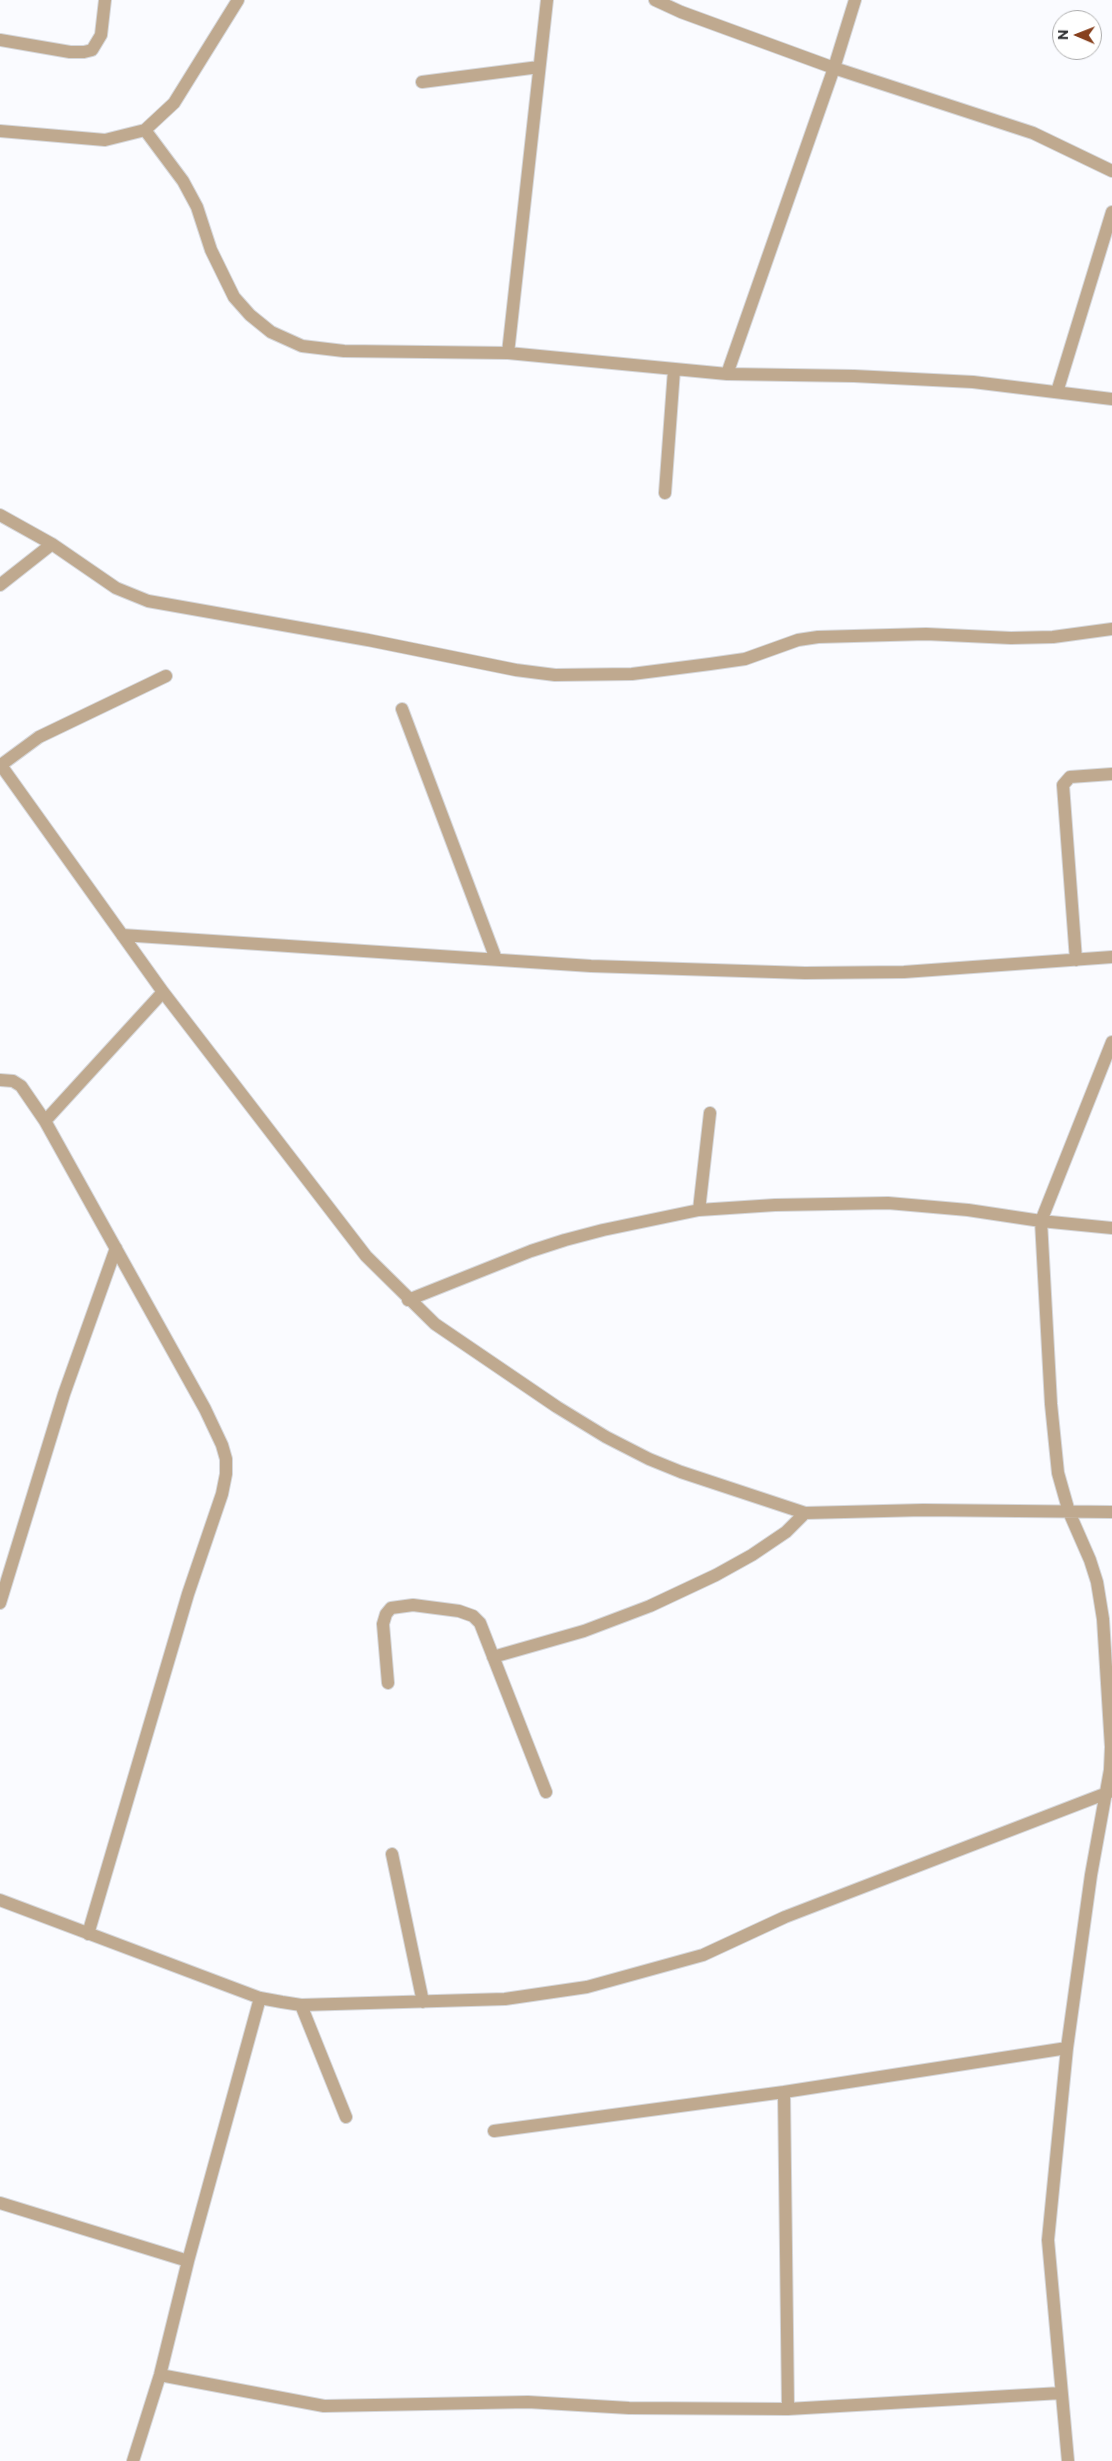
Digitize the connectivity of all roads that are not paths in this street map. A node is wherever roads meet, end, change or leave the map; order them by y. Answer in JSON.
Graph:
{"nodes":[{"id":1,"x":105,"y":0,"type":"edge"},
{"id":2,"x":238,"y":0,"type":"edge"},
{"id":3,"x":547,"y":0,"type":"edge"},
{"id":4,"x":655,"y":0,"type":"edge"},
{"id":5,"x":855,"y":0,"type":"edge"},
{"id":6,"x":0,"y":40,"type":"edge"},
{"id":7,"x":539,"y":67,"type":"junction"},
{"id":8,"x":834,"y":68,"type":"junction"},
{"id":9,"x":422,"y":82,"type":"dead end"},
{"id":10,"x":145,"y":130,"type":"junction"},
{"id":11,"x":0,"y":131,"type":"edge"},
{"id":12,"x":1112,"y":171,"type":"edge"},
{"id":13,"x":1112,"y":212,"type":"edge"},
{"id":14,"x":508,"y":353,"type":"junction"},
{"id":15,"x":674,"y":370,"type":"junction"},
{"id":16,"x":727,"y":374,"type":"junction"},
{"id":17,"x":1057,"y":392,"type":"junction"},
{"id":18,"x":1112,"y":399,"type":"edge"},
{"id":19,"x":665,"y":493,"type":"dead end"},
{"id":20,"x":0,"y":515,"type":"edge"},
{"id":21,"x":52,"y":544,"type":"junction"},
{"id":22,"x":0,"y":585,"type":"edge"},
{"id":23,"x":1112,"y":629,"type":"edge"},
{"id":24,"x":166,"y":676,"type":"dead end"},
{"id":25,"x":402,"y":709,"type":"dead end"},
{"id":26,"x":1,"y":764,"type":"edge"},
{"id":27,"x":1112,"y":774,"type":"edge"},
{"id":28,"x":122,"y":935,"type":"junction"},
{"id":29,"x":1112,"y":957,"type":"edge"},
{"id":30,"x":496,"y":959,"type":"junction"},
{"id":31,"x":1076,"y":960,"type":"junction"},
{"id":32,"x":163,"y":992,"type":"junction"},
{"id":33,"x":1112,"y":1042,"type":"edge"},
{"id":34,"x":0,"y":1080,"type":"edge"},
{"id":35,"x":710,"y":1114,"type":"dead end"},
{"id":36,"x":45,"y":1121,"type":"junction"},
{"id":37,"x":699,"y":1210,"type":"junction"},
{"id":38,"x":1041,"y":1221,"type":"junction"},
{"id":39,"x":1112,"y":1228,"type":"edge"},
{"id":40,"x":116,"y":1248,"type":"junction"},
{"id":41,"x":408,"y":1300,"type":"junction"},
{"id":42,"x":1069,"y":1512,"type":"junction"},
{"id":43,"x":1112,"y":1512,"type":"edge"},
{"id":44,"x":805,"y":1513,"type":"junction"},
{"id":45,"x":0,"y":1603,"type":"edge"},
{"id":46,"x":493,"y":1657,"type":"junction"},
{"id":47,"x":388,"y":1683,"type":"dead end"},
{"id":48,"x":546,"y":1792,"type":"dead end"},
{"id":49,"x":1109,"y":1792,"type":"edge"},
{"id":50,"x":392,"y":1854,"type":"dead end"},
{"id":51,"x":0,"y":1900,"type":"edge"},
{"id":52,"x":88,"y":1934,"type":"junction"},
{"id":53,"x":260,"y":1998,"type":"junction"},
{"id":54,"x":422,"y":2002,"type":"junction"},
{"id":55,"x":301,"y":2005,"type":"junction"},
{"id":56,"x":1068,"y":2048,"type":"junction"},
{"id":57,"x":784,"y":2092,"type":"junction"},
{"id":58,"x":346,"y":2117,"type":"dead end"},
{"id":59,"x":494,"y":2131,"type":"dead end"},
{"id":60,"x":0,"y":2204,"type":"edge"},
{"id":61,"x":188,"y":2261,"type":"junction"},
{"id":62,"x":160,"y":2375,"type":"junction"},
{"id":63,"x":1061,"y":2392,"type":"junction"},
{"id":64,"x":788,"y":2409,"type":"junction"},
{"id":65,"x":133,"y":2461,"type":"edge"},
{"id":66,"x":1068,"y":2461,"type":"edge"}],
"edges":[{"from":1,"to":6,"type":"street"},
{"from":2,"to":10,"type":"street"},
{"from":3,"to":7,"type":"street"},
{"from":4,"to":8,"type":"street"},
{"from":5,"to":8,"type":"street"},
{"from":7,"to":9,"type":"street"},
{"from":7,"to":14,"type":"street"},
{"from":8,"to":12,"type":"street"},
{"from":8,"to":16,"type":"street"},
{"from":10,"to":11,"type":"street"},
{"from":10,"to":14,"type":"street"},
{"from":13,"to":17,"type":"street"},
{"from":14,"to":15,"type":"street"},
{"from":15,"to":16,"type":"street"},
{"from":15,"to":19,"type":"street"},
{"from":16,"to":17,"type":"street"},
{"from":17,"to":18,"type":"street"},
{"from":20,"to":21,"type":"street"},
{"from":21,"to":22,"type":"street"},
{"from":21,"to":23,"type":"street"},
{"from":24,"to":26,"type":"street"},
{"from":25,"to":30,"type":"street"},
{"from":26,"to":28,"type":"street"},
{"from":27,"to":31,"type":"street"},
{"from":28,"to":30,"type":"street"},
{"from":28,"to":32,"type":"street"},
{"from":29,"to":31,"type":"street"},
{"from":30,"to":31,"type":"street"},
{"from":32,"to":36,"type":"street"},
{"from":32,"to":41,"type":"street"},
{"from":33,"to":38,"type":"street"},
{"from":34,"to":36,"type":"street"},
{"from":35,"to":37,"type":"street"},
{"from":36,"to":40,"type":"street"},
{"from":37,"to":38,"type":"street"},
{"from":37,"to":41,"type":"street"},
{"from":38,"to":39,"type":"street"},
{"from":38,"to":42,"type":"street"},
{"from":40,"to":45,"type":"street"},
{"from":40,"to":52,"type":"street"},
{"from":41,"to":44,"type":"street"},
{"from":42,"to":43,"type":"street"},
{"from":42,"to":44,"type":"street"},
{"from":42,"to":49,"type":"street"},
{"from":44,"to":46,"type":"street"},
{"from":46,"to":47,"type":"street"},
{"from":46,"to":48,"type":"street"},
{"from":49,"to":54,"type":"street"},
{"from":49,"to":56,"type":"street"},
{"from":50,"to":54,"type":"street"},
{"from":51,"to":52,"type":"street"},
{"from":52,"to":53,"type":"street"},
{"from":53,"to":55,"type":"street"},
{"from":53,"to":61,"type":"street"},
{"from":54,"to":55,"type":"street"},
{"from":55,"to":58,"type":"street"},
{"from":56,"to":57,"type":"street"},
{"from":56,"to":63,"type":"street"},
{"from":57,"to":59,"type":"street"},
{"from":57,"to":64,"type":"street"},
{"from":60,"to":61,"type":"street"},
{"from":61,"to":62,"type":"street"},
{"from":62,"to":64,"type":"street"},
{"from":62,"to":65,"type":"street"},
{"from":63,"to":64,"type":"street"},
{"from":63,"to":66,"type":"street"}]}
